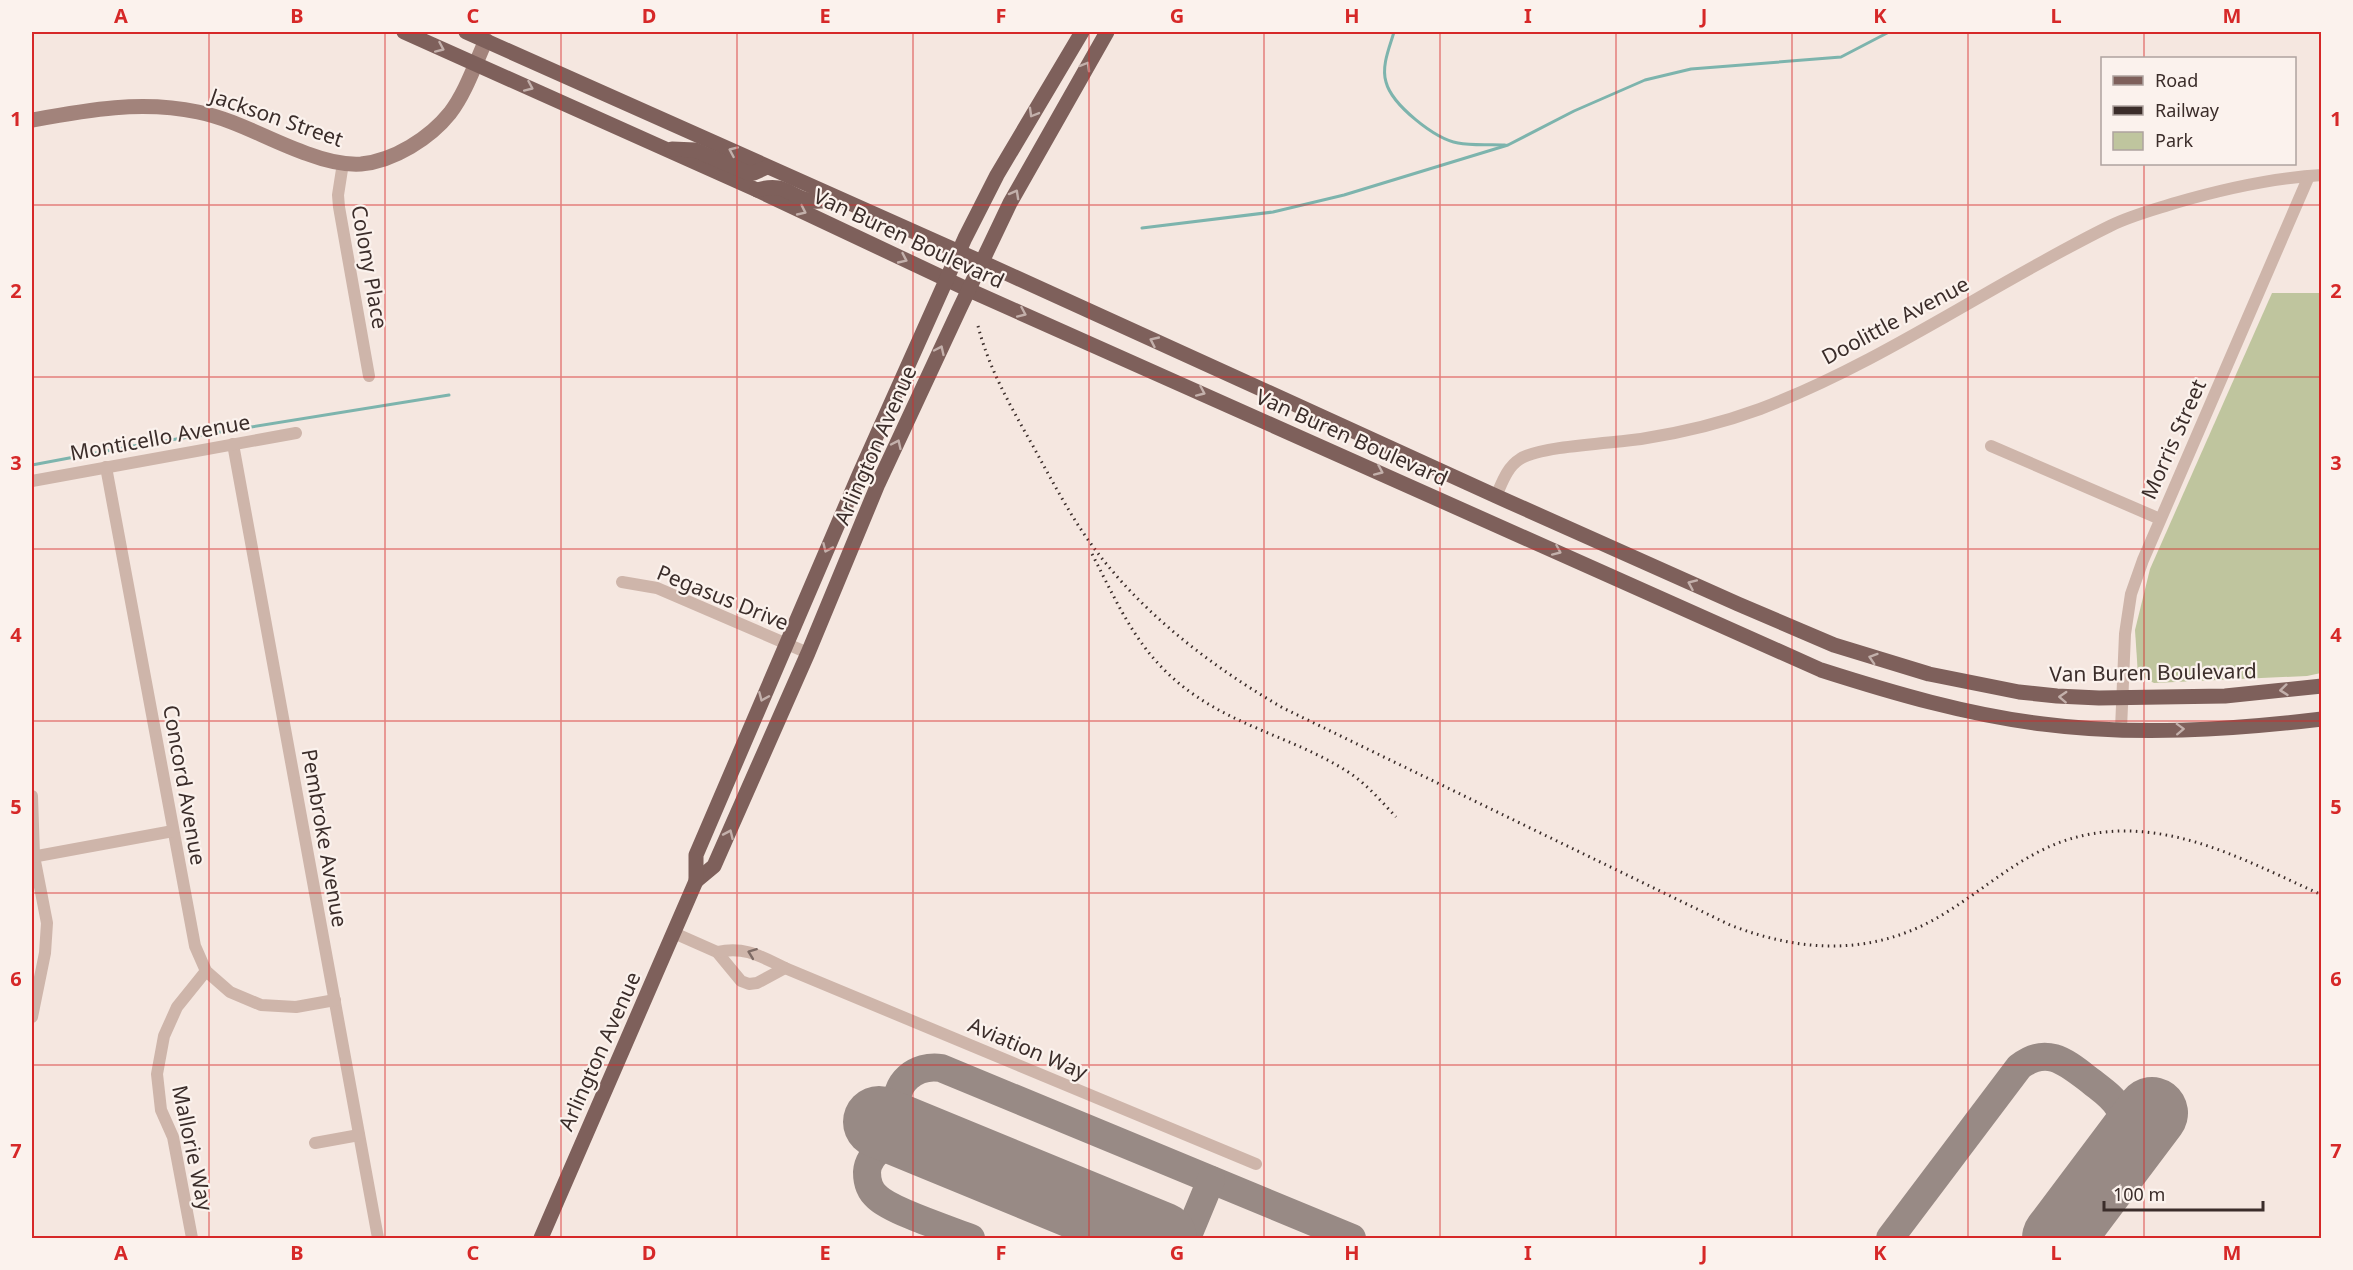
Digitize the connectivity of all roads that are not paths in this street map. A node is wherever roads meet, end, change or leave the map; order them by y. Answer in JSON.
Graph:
{"nodes":[{"id":1,"x":404,"y":32,"type":"edge"},
{"id":2,"x":466,"y":32,"type":"edge"},
{"id":3,"x":1082,"y":32,"type":"edge"},
{"id":4,"x":1105,"y":34,"type":"edge"},
{"id":5,"x":486,"y":40,"type":"junction"},
{"id":6,"x":475,"y":64,"type":"junction"},
{"id":7,"x":32,"y":120,"type":"edge"},
{"id":8,"x":663,"y":148,"type":"junction"},
{"id":9,"x":343,"y":163,"type":"junction"},
{"id":10,"x":767,"y":167,"type":"junction"},
{"id":11,"x":2315,"y":176,"type":"edge"},
{"id":12,"x":758,"y":190,"type":"junction"},
{"id":13,"x":840,"y":200,"type":"junction"},
{"id":14,"x":958,"y":253,"type":"junction"},
{"id":15,"x":982,"y":262,"type":"junction"},
{"id":16,"x":946,"y":279,"type":"junction"},
{"id":17,"x":969,"y":290,"type":"junction"},
{"id":18,"x":369,"y":376,"type":"dead end"},
{"id":19,"x":296,"y":433,"type":"dead end"},
{"id":20,"x":233,"y":444,"type":"junction"},
{"id":21,"x":1991,"y":446,"type":"dead end"},
{"id":22,"x":106,"y":467,"type":"junction"},
{"id":23,"x":32,"y":481,"type":"edge"},
{"id":24,"x":1496,"y":496,"type":"junction"},
{"id":25,"x":2160,"y":519,"type":"junction"},
{"id":26,"x":622,"y":582,"type":"dead end"},
{"id":27,"x":786,"y":643,"type":"junction"},
{"id":28,"x":808,"y":653,"type":"junction"},
{"id":29,"x":2322,"y":686,"type":"edge"},
{"id":30,"x":2122,"y":698,"type":"junction"},
{"id":31,"x":2322,"y":719,"type":"edge"},
{"id":32,"x":2121,"y":729,"type":"junction"},
{"id":33,"x":32,"y":796,"type":"edge"},
{"id":34,"x":173,"y":831,"type":"junction"},
{"id":35,"x":33,"y":856,"type":"edge"},
{"id":36,"x":696,"y":881,"type":"junction"},
{"id":37,"x":674,"y":933,"type":"junction"},
{"id":38,"x":717,"y":952,"type":"junction"},
{"id":39,"x":785,"y":968,"type":"junction"},
{"id":40,"x":206,"y":971,"type":"junction"},
{"id":41,"x":334,"y":1000,"type":"junction"},
{"id":42,"x":32,"y":1010,"type":"edge"},
{"id":43,"x":359,"y":1136,"type":"junction"},
{"id":44,"x":315,"y":1143,"type":"dead end"},
{"id":45,"x":1256,"y":1164,"type":"dead end"},
{"id":46,"x":192,"y":1239,"type":"edge"},
{"id":47,"x":378,"y":1239,"type":"edge"},
{"id":48,"x":541,"y":1239,"type":"edge"}],
"edges":[{"from":1,"to":6,"type":"main road","name":"Van Buren Boulevard","one_way":true},
{"from":2,"to":5,"type":"main road","name":"Van Buren Boulevard"},
{"from":3,"to":14,"type":"main road","name":"Arlington Avenue","one_way":true},
{"from":15,"to":4,"type":"main road","name":"Arlington Avenue","one_way":true},
{"from":5,"to":6,"type":"main road","name":"Jackson Street"},
{"from":10,"to":5,"type":"main road","name":"Van Buren Boulevard","one_way":true},
{"from":6,"to":8,"type":"main road","name":"Van Buren Boulevard","one_way":true},
{"from":6,"to":9,"type":"main road","name":"Jackson Street"},
{"from":7,"to":9,"type":"main road","name":"Jackson Street"},
{"from":8,"to":10,"type":"main road"},
{"from":8,"to":12,"type":"main road","name":"Van Buren Boulevard"},
{"from":9,"to":18,"type":"street","name":"Colony Place"},
{"from":10,"to":13,"type":"main road","name":"Van Buren Boulevard"},
{"from":11,"to":24,"type":"street","name":"Doolittle Avenue"},
{"from":11,"to":25,"type":"street","name":"Morris Street"},
{"from":12,"to":13,"type":"main road"},
{"from":12,"to":16,"type":"main road","name":"Van Buren Boulevard","one_way":true},
{"from":13,"to":14,"type":"main road","name":"Van Buren Boulevard"},
{"from":14,"to":15,"type":"main road","name":"Van Buren Boulevard"},
{"from":14,"to":16,"type":"main road","name":"Arlington Avenue"},
{"from":15,"to":17,"type":"main road","name":"Arlington Avenue"},
{"from":24,"to":15,"type":"main road","name":"Van Buren Boulevard","one_way":true},
{"from":16,"to":17,"type":"main road","name":"Van Buren Boulevard"},
{"from":16,"to":27,"type":"main road","name":"Arlington Avenue","one_way":true},
{"from":28,"to":17,"type":"main road","name":"Arlington Avenue","one_way":true},
{"from":17,"to":32,"type":"main road","name":"Van Buren Boulevard","one_way":true},
{"from":19,"to":20,"type":"street","name":"Monticello Avenue"},
{"from":20,"to":22,"type":"street","name":"Monticello Avenue"},
{"from":20,"to":41,"type":"street","name":"Pembroke Avenue"},
{"from":21,"to":25,"type":"street"},
{"from":22,"to":23,"type":"street","name":"Monticello Avenue"},
{"from":22,"to":34,"type":"street","name":"Concord Avenue"},
{"from":30,"to":24,"type":"main road","name":"Van Buren Boulevard","one_way":true},
{"from":25,"to":30,"type":"street","name":"Morris Street"},
{"from":26,"to":27,"type":"street","name":"Pegasus Drive"},
{"from":27,"to":28,"type":"street","name":"Pegasus Drive"},
{"from":27,"to":36,"type":"main road","name":"Arlington Avenue","one_way":true},
{"from":36,"to":28,"type":"main road","name":"Arlington Avenue","one_way":true},
{"from":29,"to":30,"type":"main road","name":"Van Buren Boulevard","one_way":true},
{"from":30,"to":32,"type":"street","name":"Morris Street"},
{"from":32,"to":31,"type":"main road","name":"Van Buren Boulevard","one_way":true},
{"from":33,"to":35,"type":"street"},
{"from":34,"to":35,"type":"street"},
{"from":34,"to":40,"type":"street","name":"Concord Avenue"},
{"from":35,"to":42,"type":"street"},
{"from":36,"to":37,"type":"main road","name":"Arlington Avenue"},
{"from":37,"to":38,"type":"street","name":"Aviation Way"},
{"from":37,"to":48,"type":"main road","name":"Arlington Avenue"},
{"from":39,"to":38,"type":"street","name":"Aviation Way","one_way":true},
{"from":38,"to":39,"type":"street","name":"Aviation Way"},
{"from":39,"to":45,"type":"street","name":"Aviation Way"},
{"from":40,"to":41,"type":"street","name":"Concord Avenue"},
{"from":40,"to":46,"type":"street","name":"Mallorie Way"},
{"from":41,"to":43,"type":"street","name":"Pembroke Avenue"},
{"from":43,"to":44,"type":"street"},
{"from":43,"to":47,"type":"street","name":"Pembroke Avenue"}]}
